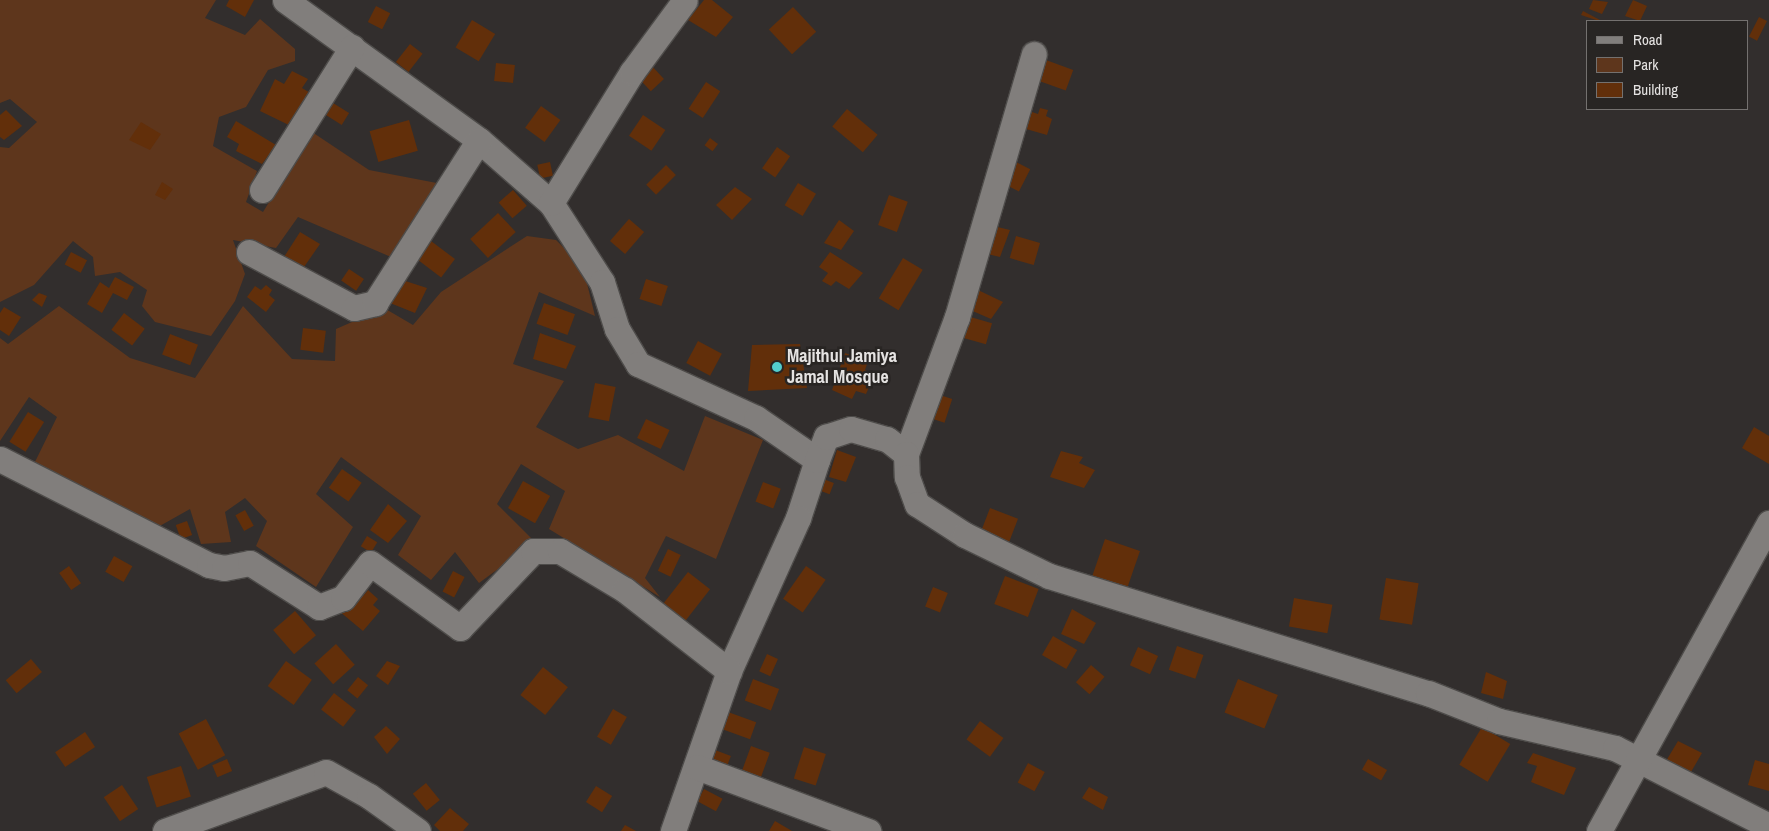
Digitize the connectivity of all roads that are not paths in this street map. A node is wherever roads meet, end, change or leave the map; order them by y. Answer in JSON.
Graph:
{"nodes":[{"id":1,"x":285,"y":0,"type":"edge"},
{"id":2,"x":685,"y":0,"type":"edge"},
{"id":3,"x":352,"y":47,"type":"junction"},
{"id":4,"x":1034,"y":54,"type":"dead end"},
{"id":5,"x":479,"y":140,"type":"junction"},
{"id":6,"x":262,"y":190,"type":"dead end"},
{"id":7,"x":550,"y":202,"type":"junction"},
{"id":8,"x":249,"y":252,"type":"dead end"},
{"id":9,"x":906,"y":454,"type":"junction"},
{"id":10,"x":0,"y":459,"type":"edge"},
{"id":11,"x":817,"y":460,"type":"junction"},
{"id":12,"x":1769,"y":523,"type":"edge"},
{"id":13,"x":729,"y":671,"type":"junction"},
{"id":14,"x":1638,"y":759,"type":"junction"},
{"id":15,"x":698,"y":767,"type":"junction"},
{"id":16,"x":1769,"y":826,"type":"edge"},
{"id":17,"x":165,"y":831,"type":"edge"},
{"id":18,"x":418,"y":831,"type":"edge"},
{"id":19,"x":673,"y":831,"type":"edge"},
{"id":20,"x":868,"y":831,"type":"edge"},
{"id":21,"x":1599,"y":831,"type":"edge"}],
"edges":[{"from":1,"to":3,"type":"street"},
{"from":2,"to":7,"type":"street"},
{"from":3,"to":5,"type":"street"},
{"from":3,"to":6,"type":"street"},
{"from":4,"to":9,"type":"street"},
{"from":5,"to":7,"type":"street"},
{"from":5,"to":8,"type":"street"},
{"from":7,"to":11,"type":"street"},
{"from":9,"to":11,"type":"street"},
{"from":9,"to":14,"type":"street"},
{"from":10,"to":13,"type":"street"},
{"from":11,"to":13,"type":"street"},
{"from":12,"to":14,"type":"street"},
{"from":13,"to":15,"type":"street"},
{"from":14,"to":16,"type":"street"},
{"from":14,"to":21,"type":"street"},
{"from":15,"to":19,"type":"street"},
{"from":15,"to":20,"type":"street"},
{"from":17,"to":18,"type":"street"}]}
